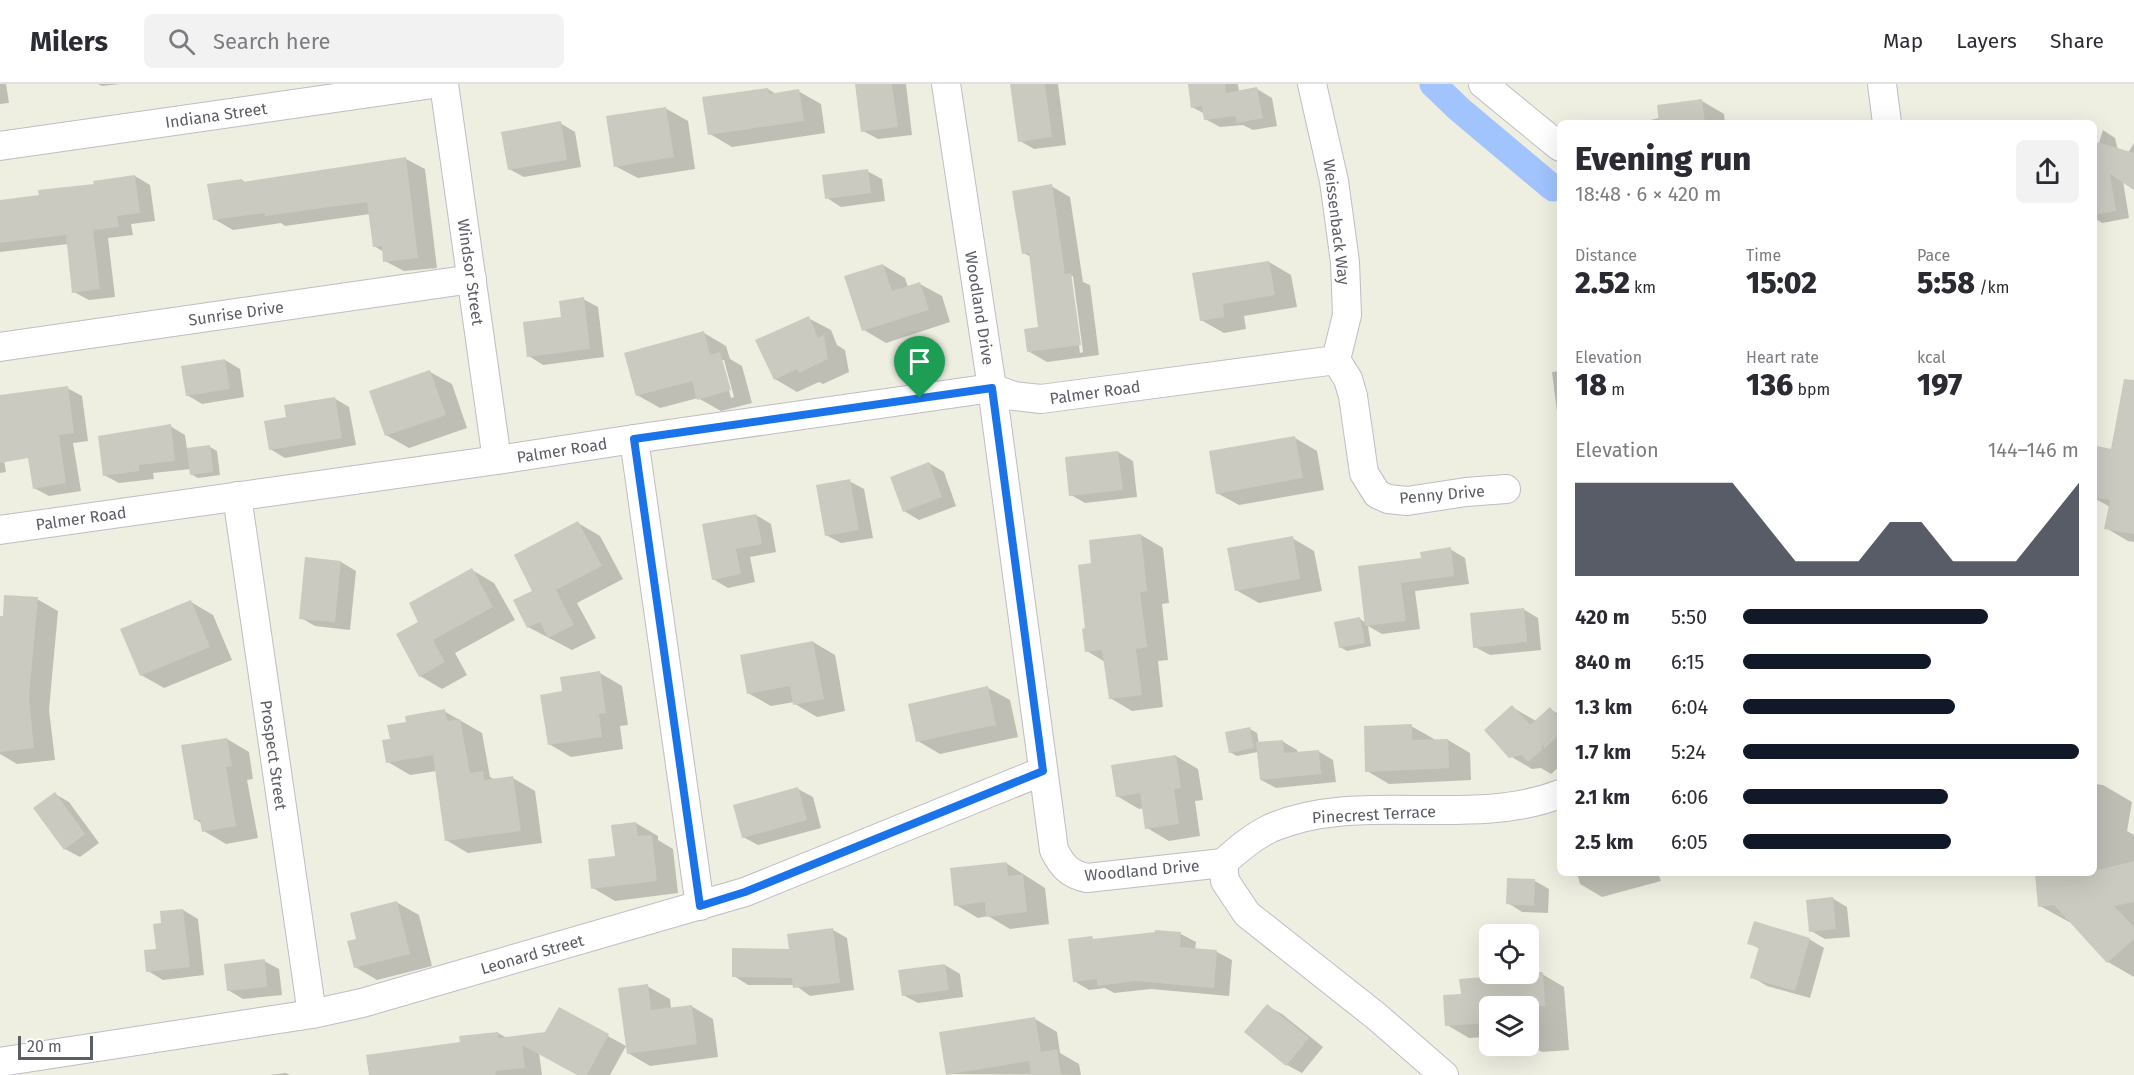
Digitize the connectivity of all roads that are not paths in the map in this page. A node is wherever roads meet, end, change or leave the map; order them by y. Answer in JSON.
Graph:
{"nodes":[{"id":1,"x":433,"y":84,"type":"edge"},
{"id":2,"x":444,"y":84,"type":"edge"},
{"id":3,"x":946,"y":84,"type":"edge"},
{"id":4,"x":1312,"y":84,"type":"edge"},
{"id":5,"x":1483,"y":84,"type":"edge"},
{"id":6,"x":1882,"y":84,"type":"edge"},
{"id":7,"x":1887,"y":120,"type":"edge"},
{"id":8,"x":1557,"y":145,"type":"edge"},
{"id":9,"x":0,"y":146,"type":"edge"},
{"id":10,"x":472,"y":279,"type":"junction"},
{"id":11,"x":0,"y":347,"type":"edge"},
{"id":12,"x":1336,"y":360,"type":"junction"},
{"id":13,"x":992,"y":388,"type":"junction"},
{"id":14,"x":634,"y":439,"type":"junction"},
{"id":15,"x":497,"y":460,"type":"junction"},
{"id":16,"x":1506,"y":489,"type":"dead end"},
{"id":17,"x":237,"y":496,"type":"junction"},
{"id":18,"x":0,"y":530,"type":"edge"},
{"id":19,"x":1043,"y":771,"type":"junction"},
{"id":20,"x":1557,"y":795,"type":"edge"},
{"id":21,"x":1223,"y":863,"type":"junction"},
{"id":22,"x":700,"y":906,"type":"junction"},
{"id":23,"x":312,"y":1014,"type":"junction"},
{"id":24,"x":0,"y":1062,"type":"edge"},
{"id":25,"x":1444,"y":1075,"type":"edge"}],
"edges":[{"from":1,"to":9,"type":"street","name":"Indiana Street"},
{"from":2,"to":10,"type":"street","name":"Windsor Street"},
{"from":3,"to":13,"type":"street","name":"Woodland Drive"},
{"from":4,"to":12,"type":"street","name":"Weissenback Way"},
{"from":5,"to":8,"type":"street"},
{"from":6,"to":7,"type":"street"},
{"from":10,"to":11,"type":"street","name":"Sunrise Drive"},
{"from":10,"to":15,"type":"street","name":"Windsor Street"},
{"from":12,"to":13,"type":"street","name":"Palmer Road"},
{"from":12,"to":16,"type":"street","name":"Penny Drive"},
{"from":13,"to":14,"type":"street","name":"Palmer Road"},
{"from":13,"to":19,"type":"street","name":"Woodland Drive"},
{"from":14,"to":15,"type":"street","name":"Palmer Road"},
{"from":14,"to":22,"type":"street"},
{"from":15,"to":17,"type":"street","name":"Palmer Road"},
{"from":17,"to":18,"type":"street","name":"Palmer Road"},
{"from":17,"to":23,"type":"street","name":"Prospect Street"},
{"from":19,"to":21,"type":"street","name":"Woodland Drive"},
{"from":19,"to":22,"type":"street","name":"Leonard Street"},
{"from":20,"to":21,"type":"street","name":"Pinecrest Terrace"},
{"from":21,"to":25,"type":"street"},
{"from":22,"to":23,"type":"street","name":"Leonard Street"},
{"from":23,"to":24,"type":"street","name":"Leonard Street"}]}
